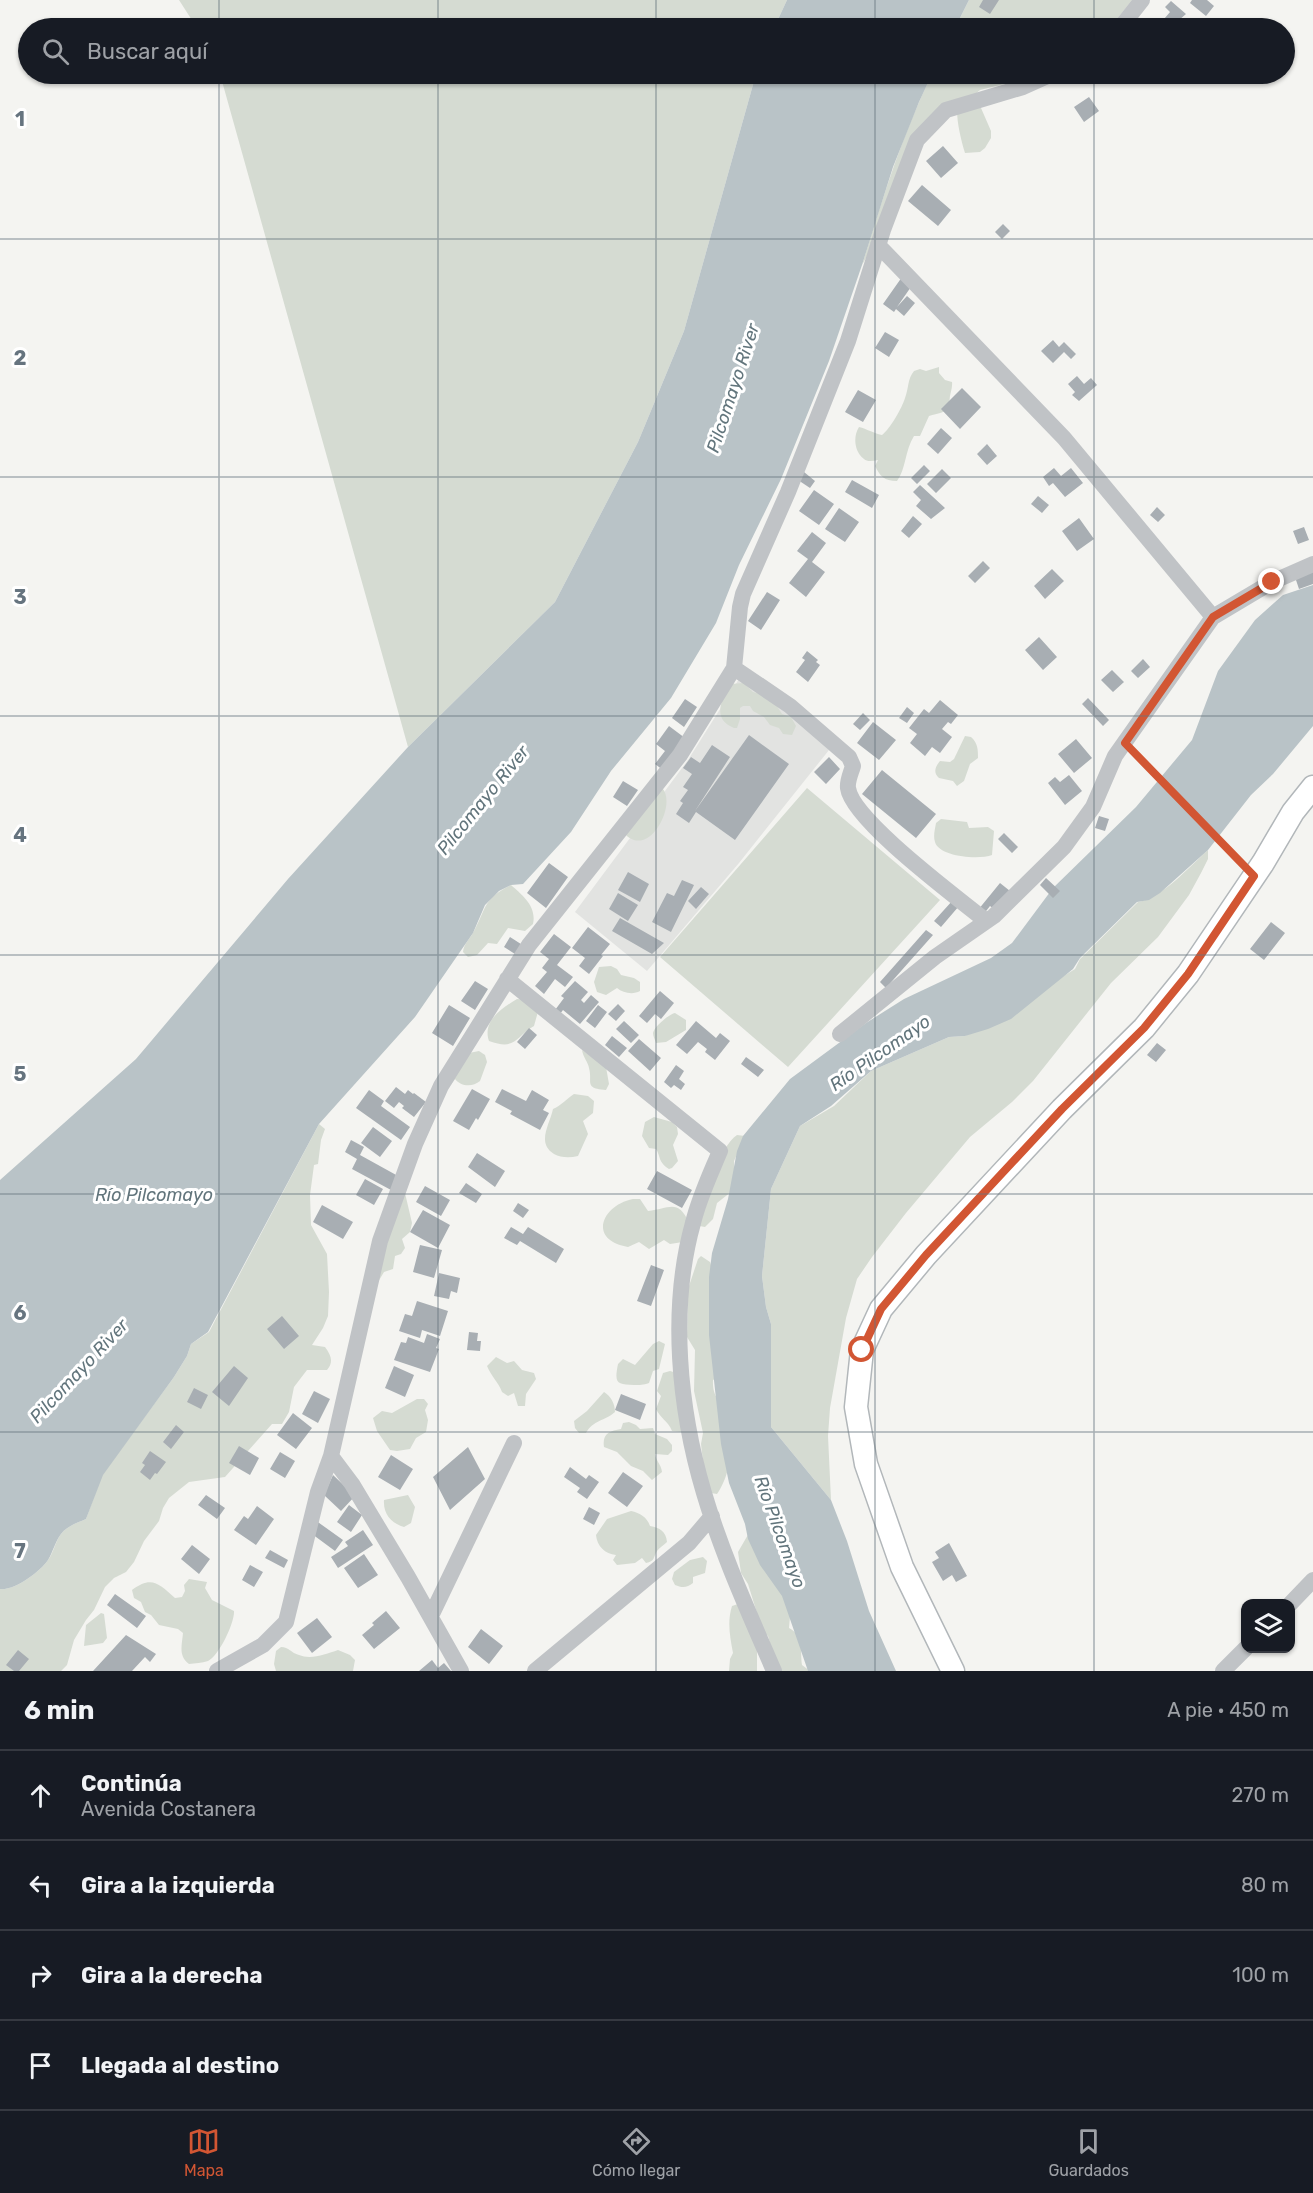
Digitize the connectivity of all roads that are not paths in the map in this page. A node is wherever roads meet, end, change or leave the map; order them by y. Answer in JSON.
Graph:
{"nodes":[{"id":1,"x":1142,"y":0,"type":"edge"},
{"id":2,"x":1128,"y":18,"type":"edge"},
{"id":3,"x":1030,"y":84,"type":"edge"},
{"id":4,"x":878,"y":245,"type":"junction"},
{"id":5,"x":1313,"y":564,"type":"edge"},
{"id":6,"x":1213,"y":617,"type":"junction"},
{"id":7,"x":734,"y":668,"type":"junction"},
{"id":8,"x":1313,"y":787,"type":"edge"},
{"id":9,"x":986,"y":921,"type":"junction"},
{"id":10,"x":507,"y":979,"type":"junction"},
{"id":11,"x":840,"y":1034,"type":"dead end"},
{"id":12,"x":514,"y":1443,"type":"dead end"},
{"id":13,"x":330,"y":1456,"type":"junction"},
{"id":14,"x":712,"y":1516,"type":"junction"},
{"id":15,"x":1313,"y":1580,"type":"edge"},
{"id":16,"x":1295,"y":1599,"type":"edge"},
{"id":17,"x":431,"y":1616,"type":"junction"},
{"id":18,"x":1241,"y":1652,"type":"edge"},
{"id":19,"x":217,"y":1671,"type":"edge"},
{"id":20,"x":460,"y":1671,"type":"edge"},
{"id":21,"x":535,"y":1671,"type":"edge"},
{"id":22,"x":774,"y":1671,"type":"edge"},
{"id":23,"x":953,"y":1671,"type":"edge"},
{"id":24,"x":1223,"y":1671,"type":"edge"}],
"edges":[{"from":1,"to":2,"type":"street"},
{"from":3,"to":4,"type":"street"},
{"from":4,"to":6,"type":"street"},
{"from":4,"to":7,"type":"street"},
{"from":5,"to":6,"type":"street"},
{"from":6,"to":9,"type":"street"},
{"from":7,"to":9,"type":"street"},
{"from":7,"to":10,"type":"street"},
{"from":8,"to":23,"type":"street"},
{"from":9,"to":11,"type":"street"},
{"from":10,"to":13,"type":"street"},
{"from":10,"to":14,"type":"street"},
{"from":12,"to":17,"type":"street"},
{"from":13,"to":17,"type":"street"},
{"from":13,"to":19,"type":"street"},
{"from":14,"to":21,"type":"street"},
{"from":14,"to":22,"type":"street"},
{"from":15,"to":16,"type":"street"},
{"from":17,"to":20,"type":"street"},
{"from":18,"to":24,"type":"street"}]}
